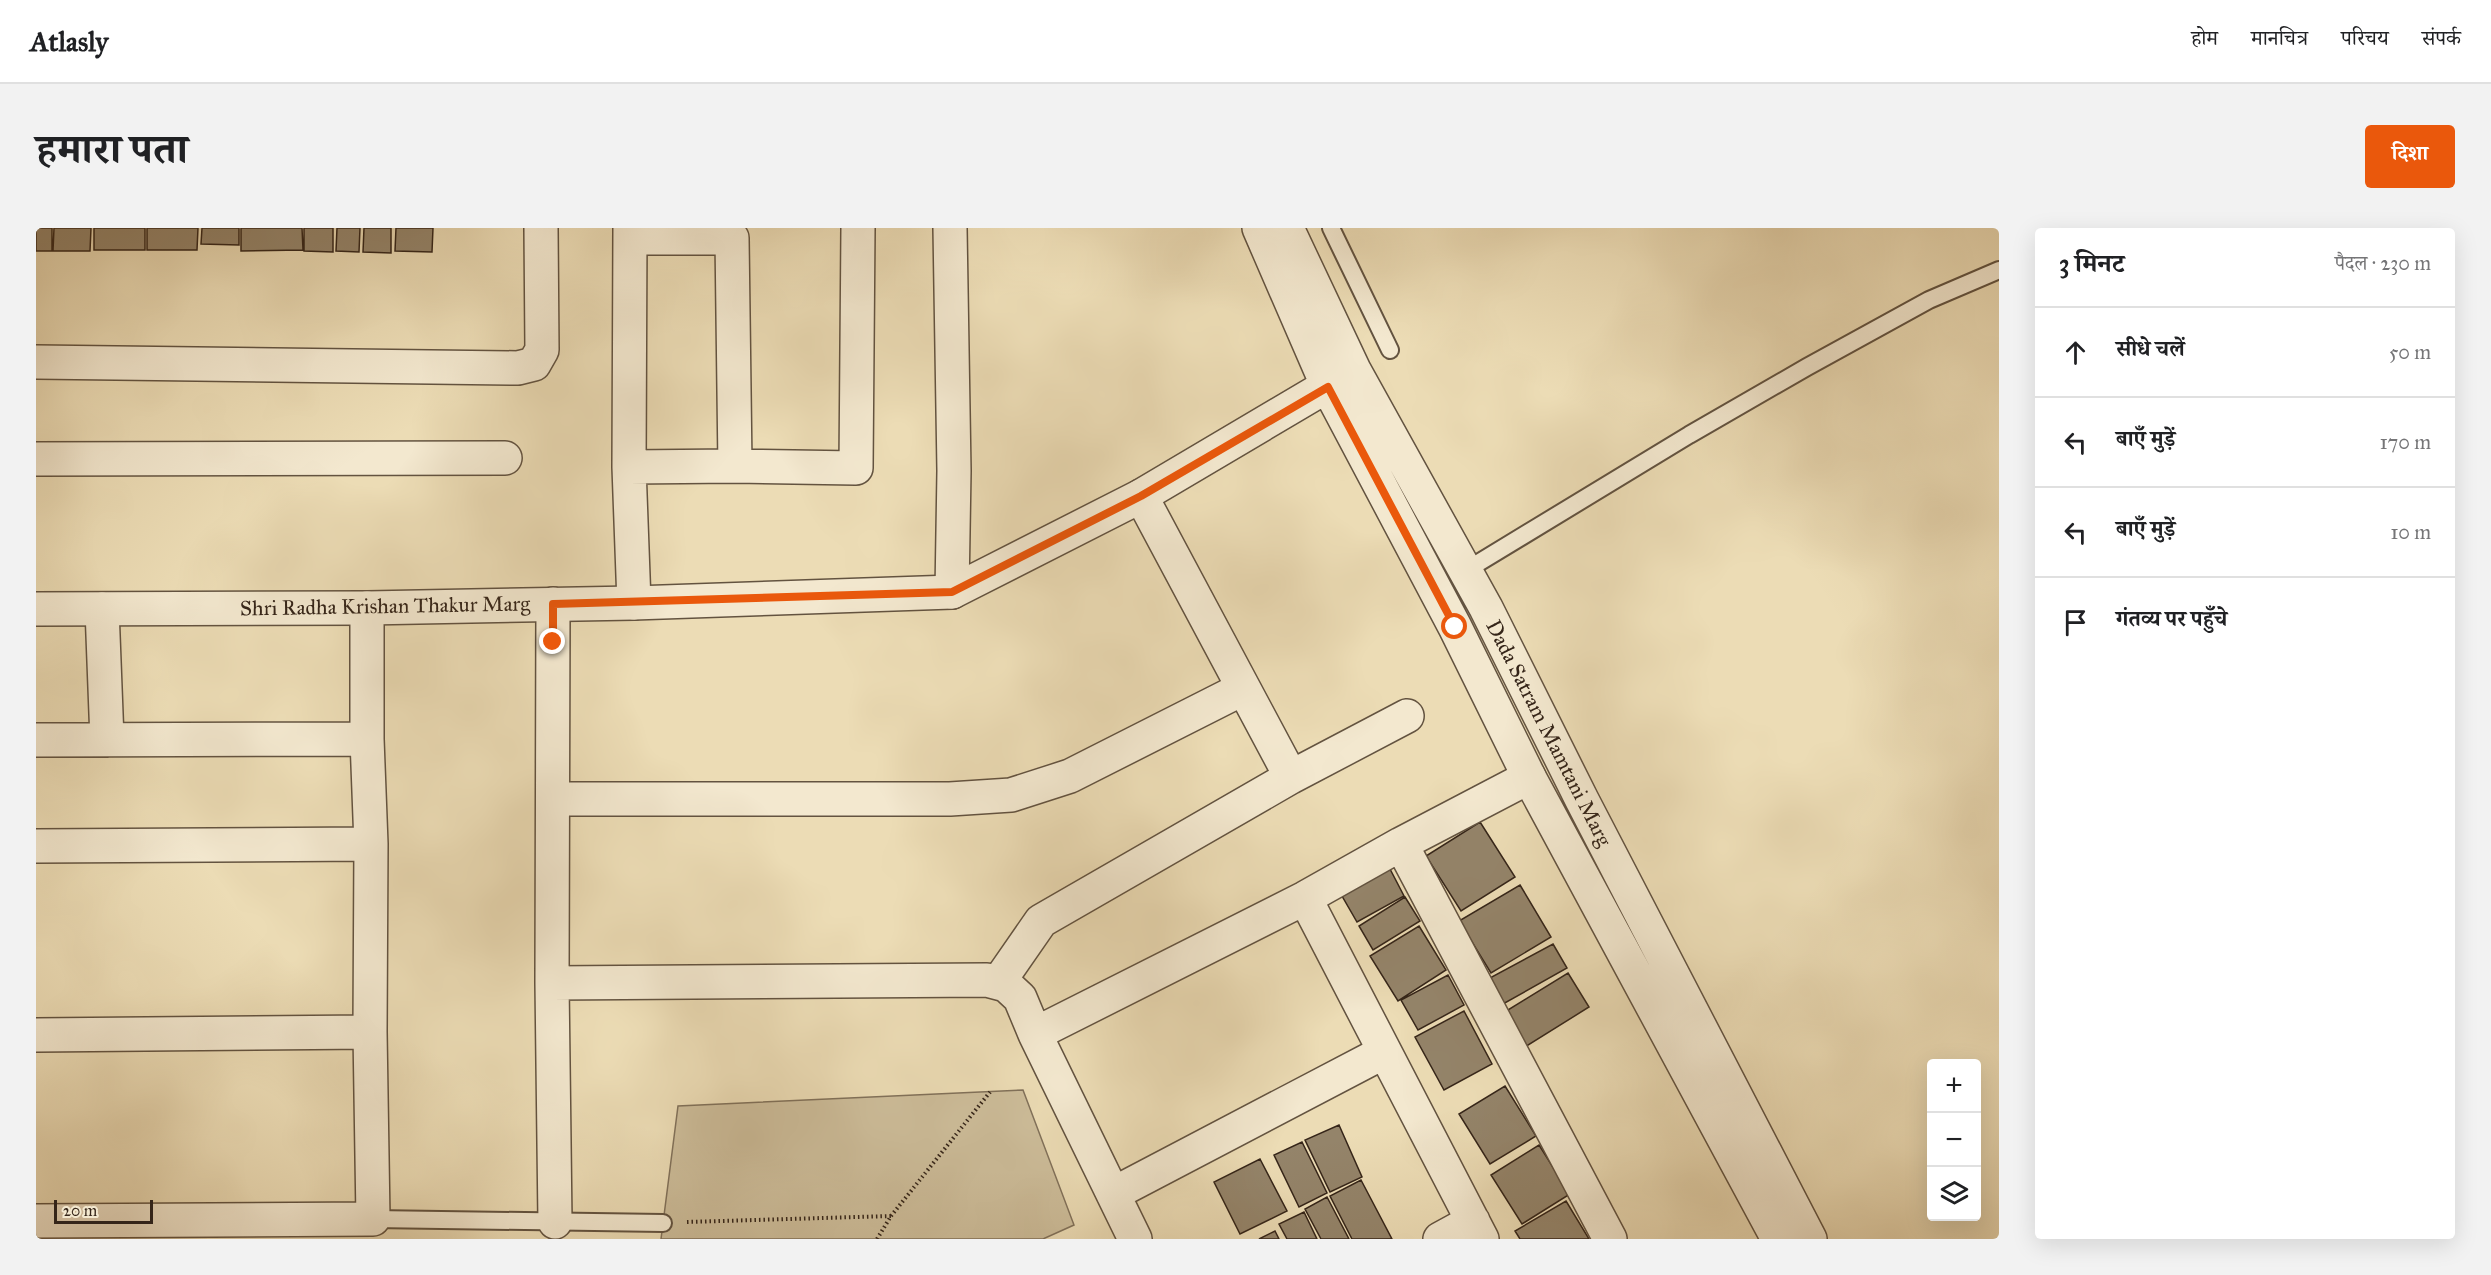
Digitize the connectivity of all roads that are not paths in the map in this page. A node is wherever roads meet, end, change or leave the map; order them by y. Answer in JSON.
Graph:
{"nodes":[{"id":1,"x":541,"y":228,"type":"edge"},
{"id":2,"x":858,"y":228,"type":"edge"},
{"id":3,"x":950,"y":228,"type":"edge"},
{"id":4,"x":1259,"y":228,"type":"edge"},
{"id":5,"x":1287,"y":228,"type":"edge"},
{"id":6,"x":1331,"y":228,"type":"edge"},
{"id":7,"x":631,"y":233,"type":"edge"},
{"id":8,"x":1999,"y":270,"type":"edge"},
{"id":9,"x":1390,"y":350,"type":"dead end"},
{"id":10,"x":36,"y":362,"type":"edge"},
{"id":11,"x":1341,"y":378,"type":"junction"},
{"id":12,"x":505,"y":458,"type":"dead end"},
{"id":13,"x":36,"y":459,"type":"edge"},
{"id":14,"x":735,"y":466,"type":"junction"},
{"id":15,"x":629,"y":467,"type":"junction"},
{"id":16,"x":1141,"y":496,"type":"junction"},
{"id":17,"x":1465,"y":571,"type":"junction"},
{"id":18,"x":952,"y":592,"type":"junction"},
{"id":19,"x":634,"y":603,"type":"junction"},
{"id":20,"x":553,"y":604,"type":"junction"},
{"id":21,"x":367,"y":608,"type":"junction"},
{"id":22,"x":36,"y":609,"type":"edge"},
{"id":23,"x":102,"y":609,"type":"junction"},
{"id":24,"x":1242,"y":688,"type":"junction"},
{"id":25,"x":1407,"y":716,"type":"dead end"},
{"id":26,"x":367,"y":739,"type":"junction"},
{"id":27,"x":36,"y":740,"type":"edge"},
{"id":28,"x":107,"y":740,"type":"junction"},
{"id":29,"x":1291,"y":777,"type":"junction"},
{"id":30,"x":1529,"y":777,"type":"junction"},
{"id":31,"x":553,"y":800,"type":"junction"},
{"id":32,"x":371,"y":844,"type":"junction"},
{"id":33,"x":1401,"y":844,"type":"junction"},
{"id":34,"x":36,"y":846,"type":"edge"},
{"id":35,"x":1305,"y":898,"type":"junction"},
{"id":36,"x":552,"y":983,"type":"junction"},
{"id":37,"x":998,"y":983,"type":"junction"},
{"id":38,"x":370,"y":1032,"type":"junction"},
{"id":39,"x":1035,"y":1034,"type":"junction"},
{"id":40,"x":36,"y":1035,"type":"edge"},
{"id":41,"x":1384,"y":1052,"type":"junction"},
{"id":42,"x":1113,"y":1194,"type":"junction"},
{"id":43,"x":373,"y":1219,"type":"junction"},
{"id":44,"x":36,"y":1221,"type":"edge"},
{"id":45,"x":555,"y":1222,"type":"junction"},
{"id":46,"x":663,"y":1223,"type":"road end"},
{"id":47,"x":1478,"y":1230,"type":"edge"},
{"id":48,"x":1135,"y":1239,"type":"edge"},
{"id":49,"x":1440,"y":1239,"type":"edge"},
{"id":50,"x":1610,"y":1239,"type":"edge"},
{"id":51,"x":1778,"y":1239,"type":"edge"},
{"id":52,"x":1810,"y":1239,"type":"edge"}],
"edges":[{"from":1,"to":10,"type":"street"},
{"from":2,"to":14,"type":"street"},
{"from":3,"to":18,"type":"street"},
{"from":4,"to":11,"type":"street","name":"Dada Satram Mamtani Marg"},
{"from":5,"to":11,"type":"street","name":"Dada Satram Mamtani Marg"},
{"from":6,"to":9,"type":"lane"},
{"from":7,"to":14,"type":"street"},
{"from":7,"to":15,"type":"street"},
{"from":8,"to":17,"type":"lane"},
{"from":11,"to":16,"type":"street","name":"Shri Radha Krishan Thakur Marg"},
{"from":11,"to":17,"type":"street","name":"Dada Satram Mamtani Marg"},
{"from":11,"to":30,"type":"street","name":"Dada Satram Mamtani Marg"},
{"from":12,"to":13,"type":"street"},
{"from":14,"to":15,"type":"street"},
{"from":15,"to":19,"type":"street"},
{"from":16,"to":18,"type":"street","name":"Shri Radha Krishan Thakur Marg"},
{"from":16,"to":24,"type":"street"},
{"from":17,"to":52,"type":"street","name":"Dada Satram Mamtani Marg"},
{"from":18,"to":19,"type":"street","name":"Shri Radha Krishan Thakur Marg"},
{"from":19,"to":20,"type":"street","name":"Shri Radha Krishan Thakur Marg"},
{"from":20,"to":21,"type":"street","name":"Shri Radha Krishan Thakur Marg"},
{"from":20,"to":31,"type":"street"},
{"from":21,"to":23,"type":"street","name":"Shri Radha Krishan Thakur Marg"},
{"from":21,"to":26,"type":"street"},
{"from":22,"to":23,"type":"street","name":"Shri Radha Krishan Thakur Marg"},
{"from":23,"to":28,"type":"street"},
{"from":24,"to":29,"type":"street"},
{"from":24,"to":31,"type":"street"},
{"from":25,"to":29,"type":"street"},
{"from":26,"to":28,"type":"street"},
{"from":26,"to":32,"type":"street"},
{"from":27,"to":28,"type":"street"},
{"from":29,"to":37,"type":"street"},
{"from":30,"to":33,"type":"street"},
{"from":30,"to":51,"type":"street","name":"Dada Satram Mamtani Marg"},
{"from":31,"to":36,"type":"street"},
{"from":32,"to":34,"type":"street"},
{"from":32,"to":38,"type":"street"},
{"from":33,"to":35,"type":"street"},
{"from":33,"to":50,"type":"street"},
{"from":35,"to":39,"type":"street"},
{"from":35,"to":41,"type":"street"},
{"from":36,"to":37,"type":"street"},
{"from":36,"to":45,"type":"street"},
{"from":37,"to":39,"type":"street"},
{"from":38,"to":40,"type":"street"},
{"from":38,"to":43,"type":"street"},
{"from":39,"to":42,"type":"street"},
{"from":41,"to":42,"type":"street"},
{"from":41,"to":47,"type":"street"},
{"from":42,"to":48,"type":"street"},
{"from":43,"to":44,"type":"street"},
{"from":43,"to":45,"type":"lane"},
{"from":45,"to":46,"type":"lane"},
{"from":47,"to":49,"type":"street"}]}
